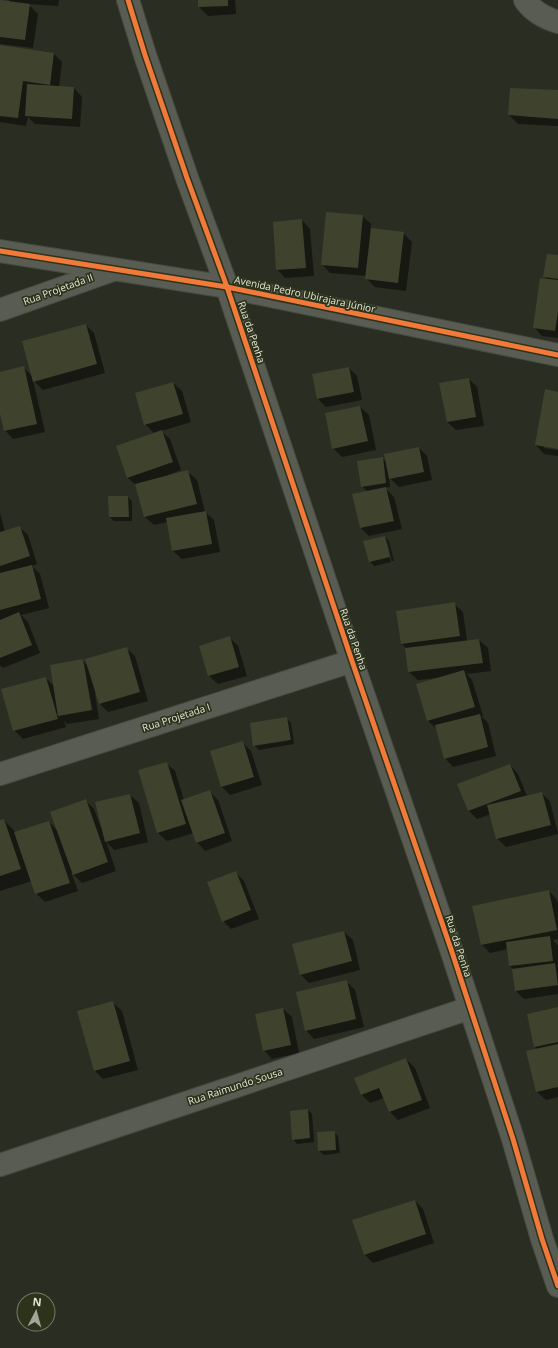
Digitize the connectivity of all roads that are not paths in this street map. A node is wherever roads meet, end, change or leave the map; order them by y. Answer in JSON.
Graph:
{"nodes":[{"id":1,"x":128,"y":0,"type":"edge"},
{"id":2,"x":525,"y":0,"type":"edge"},
{"id":3,"x":558,"y":22,"type":"edge"},
{"id":4,"x":0,"y":251,"type":"edge"},
{"id":5,"x":116,"y":269,"type":"junction"},
{"id":6,"x":227,"y":286,"type":"junction"},
{"id":7,"x":0,"y":310,"type":"edge"},
{"id":8,"x":558,"y":355,"type":"edge"},
{"id":9,"x":352,"y":661,"type":"junction"},
{"id":10,"x":0,"y":774,"type":"edge"},
{"id":11,"x":470,"y":1008,"type":"junction"},
{"id":12,"x":0,"y":1164,"type":"edge"},
{"id":13,"x":558,"y":1286,"type":"edge"}],
"edges":[{"from":1,"to":6,"type":"street","name":"Rua da Penha"},
{"from":2,"to":3,"type":"street"},
{"from":4,"to":5,"type":"street","name":"Avenida Pedro Ubirajara Júnior"},
{"from":5,"to":6,"type":"street","name":"Avenida Pedro Ubirajara Júnior"},
{"from":5,"to":7,"type":"street","name":"Rua Projetada II"},
{"from":6,"to":8,"type":"street","name":"Avenida Pedro Ubirajara Júnior"},
{"from":6,"to":9,"type":"street","name":"Rua da Penha"},
{"from":9,"to":10,"type":"street","name":"Rua Projetada I"},
{"from":9,"to":11,"type":"street","name":"Rua da Penha"},
{"from":11,"to":12,"type":"street","name":"Rua Raimundo Sousa"},
{"from":11,"to":13,"type":"street","name":"Rua da Penha"}]}
